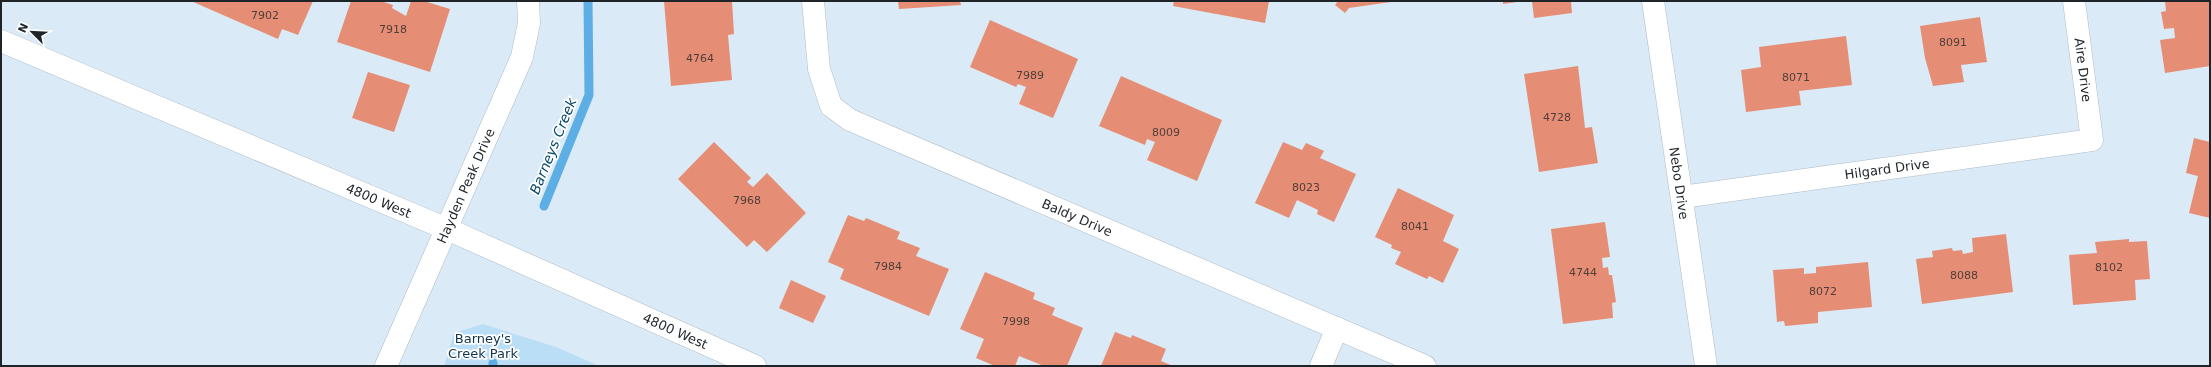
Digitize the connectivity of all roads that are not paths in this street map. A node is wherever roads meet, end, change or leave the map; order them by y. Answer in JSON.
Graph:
{"nodes":[{"id":1,"x":528,"y":1,"type":"edge"},
{"id":2,"x":812,"y":1,"type":"edge"},
{"id":3,"x":1653,"y":1,"type":"edge"},
{"id":4,"x":2074,"y":1,"type":"edge"},
{"id":5,"x":1,"y":41,"type":"edge"},
{"id":6,"x":2092,"y":140,"type":"joint"},
{"id":7,"x":1682,"y":197,"type":"junction"},
{"id":8,"x":447,"y":229,"type":"junction"},
{"id":9,"x":1337,"y":328,"type":"junction"},
{"id":10,"x":386,"y":366,"type":"edge"},
{"id":11,"x":755,"y":366,"type":"edge"},
{"id":12,"x":1321,"y":366,"type":"edge"},
{"id":13,"x":1425,"y":366,"type":"edge"},
{"id":14,"x":1706,"y":366,"type":"edge"}],
"edges":[{"from":1,"to":8,"type":"street","name":"Hayden Peak Drive"},
{"from":2,"to":9,"type":"street","name":"Baldy Drive"},
{"from":3,"to":7,"type":"street","name":"Nebo Drive"},
{"from":4,"to":6,"type":"street","name":"Aire Drive"},
{"from":5,"to":8,"type":"street","name":"4800 West"},
{"from":6,"to":7,"type":"street","name":"Hilgard Drive"},
{"from":7,"to":14,"type":"street","name":"Nebo Drive"},
{"from":8,"to":10,"type":"street","name":"Hayden Peak Drive"},
{"from":8,"to":11,"type":"street","name":"4800 West"},
{"from":9,"to":12,"type":"street"},
{"from":9,"to":13,"type":"street","name":"Baldy Drive"}]}
